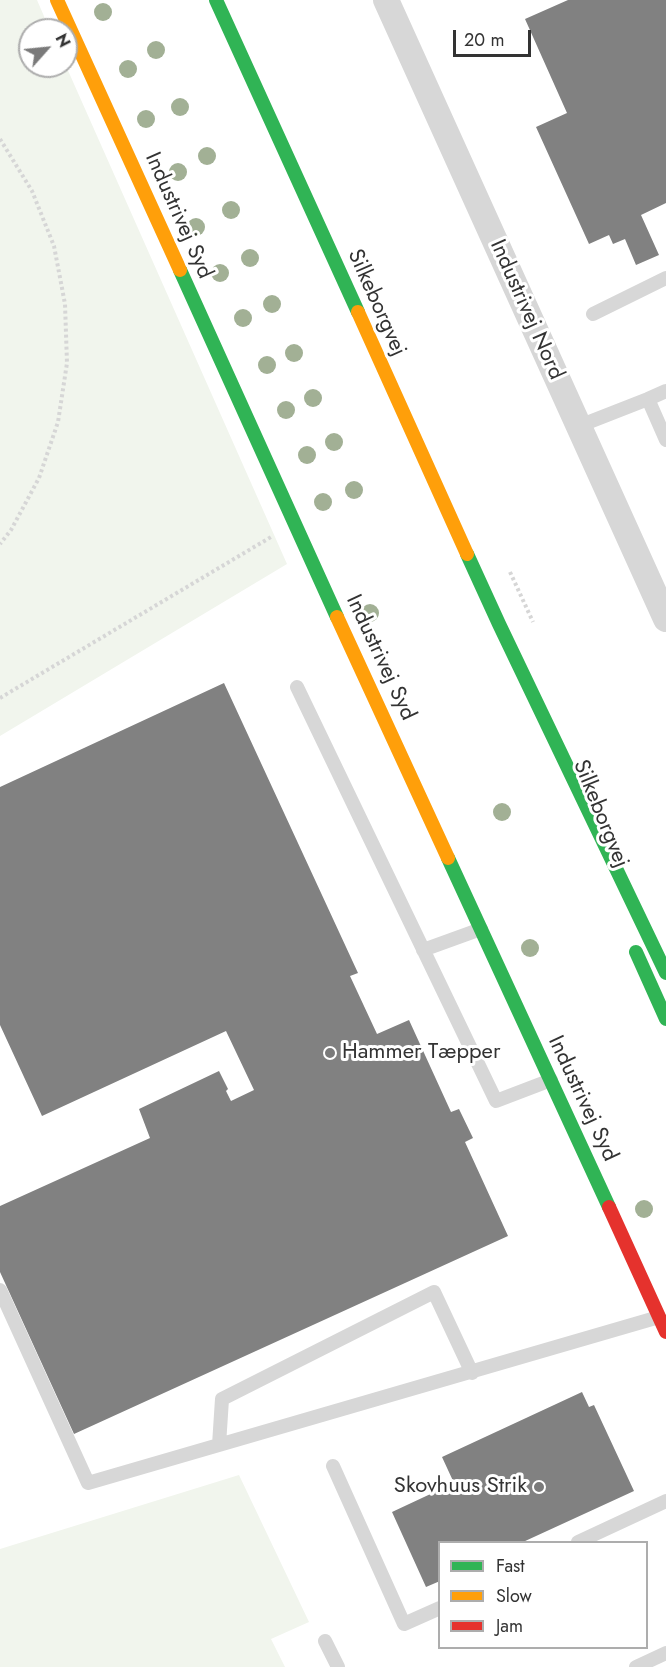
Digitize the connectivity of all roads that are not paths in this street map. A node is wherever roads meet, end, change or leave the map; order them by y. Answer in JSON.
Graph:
{"nodes":[{"id":1,"x":57,"y":0,"type":"edge"},
{"id":2,"x":216,"y":0,"type":"edge"},
{"id":3,"x":386,"y":0,"type":"edge"},
{"id":4,"x":666,"y":278,"type":"edge"},
{"id":5,"x":593,"y":314,"type":"dead end"},
{"id":6,"x":666,"y":391,"type":"edge"},
{"id":7,"x":648,"y":399,"type":"junction"},
{"id":8,"x":579,"y":426,"type":"junction"},
{"id":9,"x":666,"y":440,"type":"edge"},
{"id":10,"x":666,"y":619,"type":"edge"},
{"id":11,"x":499,"y":624,"type":"junction"},
{"id":12,"x":297,"y":687,"type":"dead end"},
{"id":13,"x":588,"y":842,"type":"dead end"},
{"id":14,"x":481,"y":929,"type":"junction"},
{"id":15,"x":629,"y":938,"type":"dead end"},
{"id":16,"x":423,"y":950,"type":"junction"},
{"id":17,"x":666,"y":973,"type":"edge"},
{"id":18,"x":666,"y":1019,"type":"edge"},
{"id":19,"x":551,"y":1080,"type":"junction"},
{"id":20,"x":0,"y":1290,"type":"edge"},
{"id":21,"x":659,"y":1317,"type":"junction"},
{"id":22,"x":666,"y":1332,"type":"edge"},
{"id":23,"x":472,"y":1373,"type":"junction"},
{"id":24,"x":219,"y":1445,"type":"junction"},
{"id":25,"x":333,"y":1466,"type":"dead end"},
{"id":26,"x":666,"y":1501,"type":"edge"},
{"id":27,"x":580,"y":1541,"type":"edge"},
{"id":28,"x":438,"y":1609,"type":"edge"},
{"id":29,"x":325,"y":1641,"type":"dead end"},
{"id":30,"x":666,"y":1653,"type":"edge"},
{"id":31,"x":338,"y":1667,"type":"edge"},
{"id":32,"x":636,"y":1667,"type":"edge"}],
"edges":[{"from":1,"to":14,"type":"street","name":"Industrivej Syd"},
{"from":2,"to":11,"type":"street","name":"Silkeborgvej"},
{"from":3,"to":8,"type":"street","name":"Industrivej Nord"},
{"from":4,"to":5,"type":"lane"},
{"from":6,"to":7,"type":"lane"},
{"from":7,"to":8,"type":"lane"},
{"from":7,"to":9,"type":"lane"},
{"from":8,"to":10,"type":"street","name":"Industrivej Nord"},
{"from":11,"to":13,"type":"street","name":"Silkeborgvej"},
{"from":11,"to":17,"type":"street","name":"Silkeborgvej"},
{"from":12,"to":16,"type":"lane"},
{"from":14,"to":16,"type":"lane"},
{"from":14,"to":19,"type":"street","name":"Industrivej Syd"},
{"from":15,"to":18,"type":"street"},
{"from":16,"to":19,"type":"lane"},
{"from":19,"to":21,"type":"street","name":"Industrivej Syd"},
{"from":20,"to":24,"type":"lane"},
{"from":21,"to":22,"type":"street","name":"Industrivej Syd"},
{"from":21,"to":23,"type":"lane"},
{"from":23,"to":24,"type":"lane"},
{"from":23,"to":24,"type":"lane"},
{"from":25,"to":28,"type":"lane"},
{"from":26,"to":27,"type":"lane"},
{"from":29,"to":31,"type":"lane"},
{"from":30,"to":32,"type":"lane"}]}
